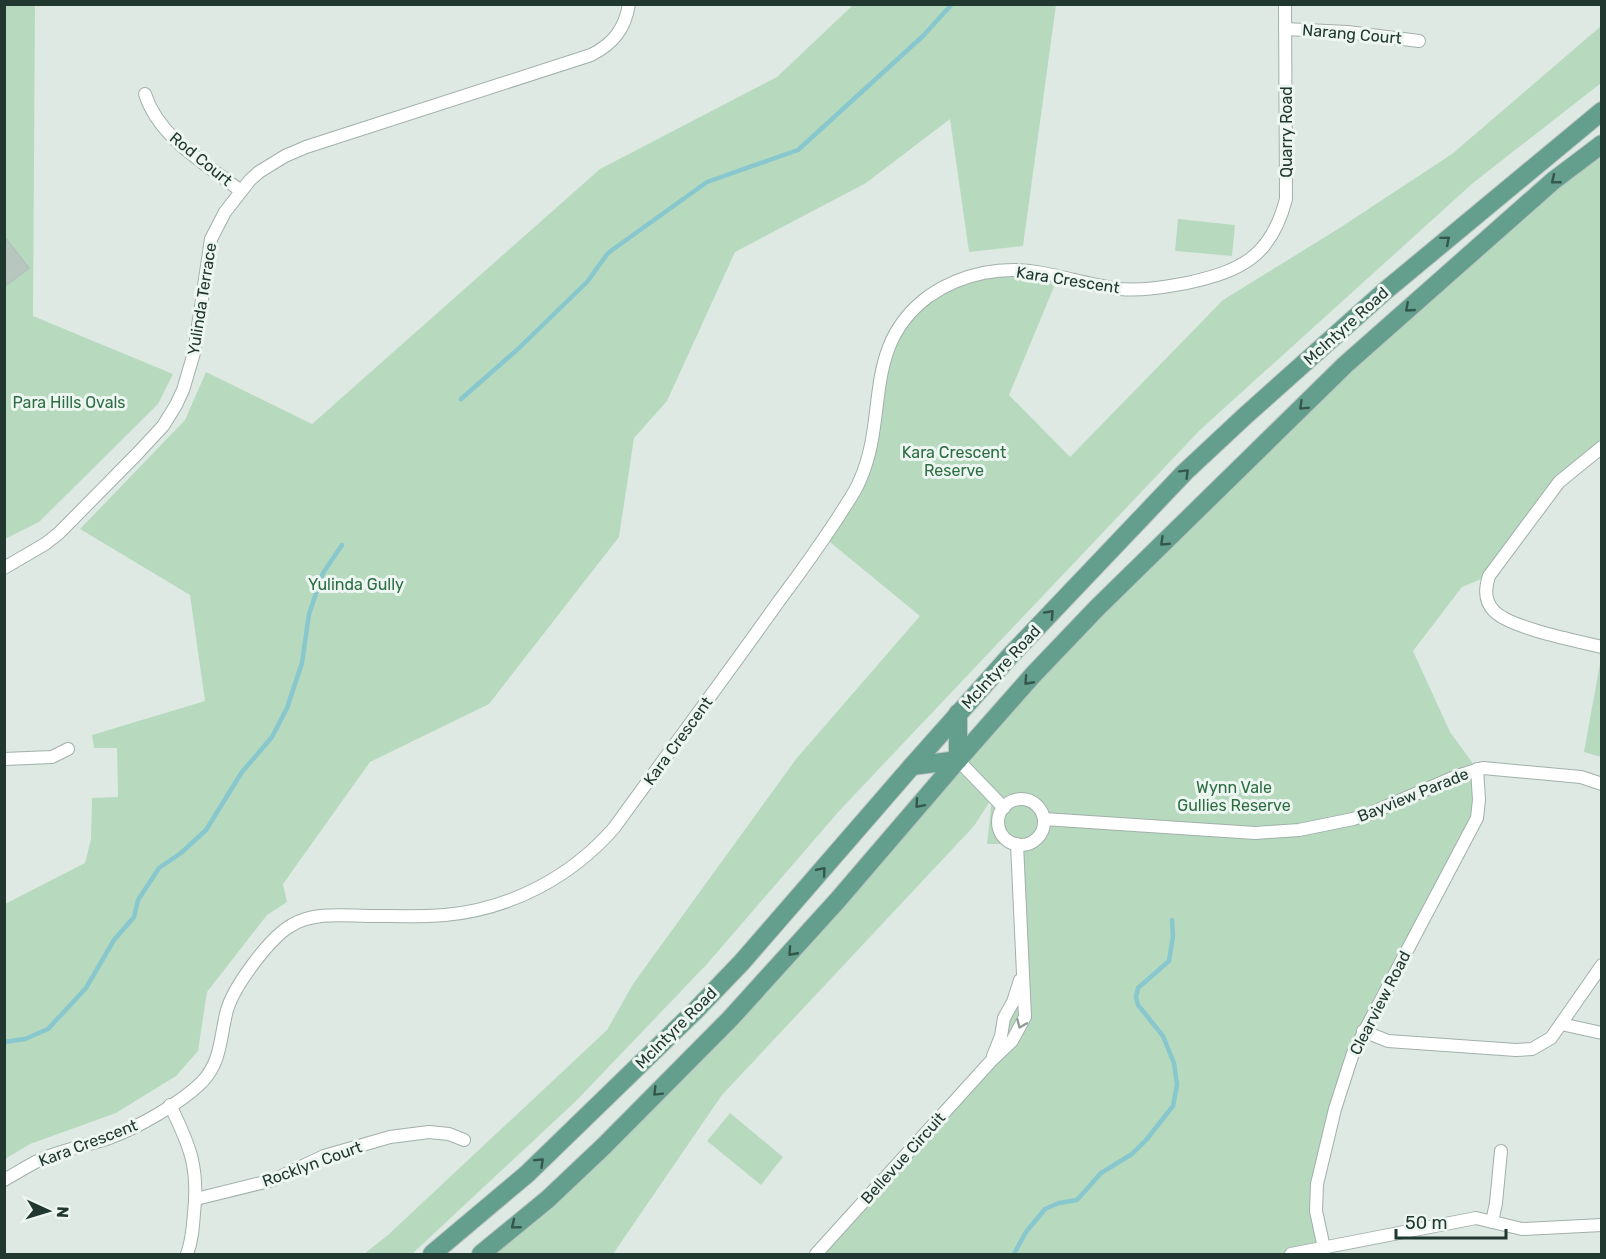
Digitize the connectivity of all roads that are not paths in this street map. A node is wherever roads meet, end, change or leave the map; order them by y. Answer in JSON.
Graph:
{"nodes":[{"id":1,"x":629,"y":4,"type":"edge"},
{"id":2,"x":1285,"y":4,"type":"edge"},
{"id":3,"x":1285,"y":28,"type":"junction"},
{"id":4,"x":1419,"y":41,"type":"dead end"},
{"id":5,"x":145,"y":94,"type":"dead end"},
{"id":6,"x":1602,"y":111,"type":"edge"},
{"id":7,"x":1602,"y":144,"type":"edge"},
{"id":8,"x":241,"y":191,"type":"junction"},
{"id":9,"x":1259,"y":252,"type":"joint"},
{"id":10,"x":1602,"y":447,"type":"edge"},
{"id":11,"x":4,"y":568,"type":"edge"},
{"id":12,"x":1602,"y":647,"type":"edge"},
{"id":13,"x":958,"y":714,"type":"junction"},
{"id":14,"x":68,"y":749,"type":"dead end"},
{"id":15,"x":4,"y":759,"type":"edge"},
{"id":16,"x":958,"y":760,"type":"junction"},
{"id":17,"x":912,"y":766,"type":"junction"},
{"id":18,"x":1477,"y":769,"type":"junction"},
{"id":19,"x":1602,"y":784,"type":"edge"},
{"id":20,"x":1004,"y":808,"type":"junction"},
{"id":21,"x":1044,"y":819,"type":"junction"},
{"id":22,"x":1017,"y":844,"type":"junction"},
{"id":23,"x":1602,"y":966,"type":"edge"},
{"id":24,"x":1022,"y":976,"type":"junction"},
{"id":25,"x":1561,"y":1024,"type":"junction"},
{"id":26,"x":1363,"y":1031,"type":"junction"},
{"id":27,"x":1602,"y":1033,"type":"edge"},
{"id":28,"x":991,"y":1061,"type":"junction"},
{"id":29,"x":170,"y":1105,"type":"junction"},
{"id":30,"x":464,"y":1140,"type":"dead end"},
{"id":31,"x":1501,"y":1151,"type":"dead end"},
{"id":32,"x":4,"y":1180,"type":"edge"},
{"id":33,"x":196,"y":1199,"type":"junction"},
{"id":34,"x":1492,"y":1222,"type":"junction"},
{"id":35,"x":1602,"y":1225,"type":"edge"},
{"id":36,"x":1324,"y":1248,"type":"junction"},
{"id":37,"x":187,"y":1254,"type":"edge"},
{"id":38,"x":432,"y":1254,"type":"edge"},
{"id":39,"x":481,"y":1254,"type":"edge"},
{"id":40,"x":816,"y":1254,"type":"edge"},
{"id":41,"x":1291,"y":1254,"type":"edge"}],
"edges":[{"from":1,"to":8,"type":"street","name":"Yulinda Terrace"},
{"from":2,"to":3,"type":"street","name":"Quarry Road"},
{"from":3,"to":4,"type":"street","name":"Narang Court"},
{"from":3,"to":9,"type":"street","name":"Quarry Road"},
{"from":5,"to":8,"type":"street","name":"Rod Court"},
{"from":13,"to":6,"type":"main road","name":"McIntyre Road","one_way":true},
{"from":7,"to":16,"type":"main road","name":"McIntyre Road","one_way":true},
{"from":8,"to":11,"type":"street","name":"Yulinda Terrace"},
{"from":9,"to":29,"type":"street","name":"Kara Crescent"},
{"from":10,"to":12,"type":"street"},
{"from":13,"to":16,"type":"main road"},
{"from":13,"to":17,"type":"main road","name":"McIntyre Road"},
{"from":14,"to":15,"type":"street"},
{"from":16,"to":17,"type":"main road"},
{"from":16,"to":20,"type":"street"},
{"from":16,"to":39,"type":"main road","name":"McIntyre Road","one_way":true},
{"from":38,"to":17,"type":"main road","name":"McIntyre Road","one_way":true},
{"from":18,"to":19,"type":"street","name":"Bayview Parade"},
{"from":18,"to":21,"type":"street","name":"Bayview Parade"},
{"from":18,"to":26,"type":"street","name":"Clearview Road"},
{"from":20,"to":21,"type":"street"},
{"from":20,"to":22,"type":"street"},
{"from":21,"to":22,"type":"street"},
{"from":22,"to":24,"type":"street","name":"Bellevue Circuit"},
{"from":23,"to":25,"type":"street"},
{"from":24,"to":28,"type":"street","name":"Bellevue Circuit"},
{"from":24,"to":28,"type":"street","name":"Bellevue Circuit","one_way":true},
{"from":25,"to":26,"type":"street"},
{"from":25,"to":27,"type":"street"},
{"from":26,"to":36,"type":"street","name":"Clearview Road"},
{"from":28,"to":40,"type":"street","name":"Bellevue Circuit"},
{"from":29,"to":32,"type":"street","name":"Kara Crescent"},
{"from":29,"to":33,"type":"street"},
{"from":30,"to":33,"type":"street","name":"Rocklyn Court"},
{"from":31,"to":34,"type":"street"},
{"from":33,"to":37,"type":"street"},
{"from":34,"to":35,"type":"street"},
{"from":34,"to":36,"type":"street"},
{"from":36,"to":41,"type":"street"}]}
